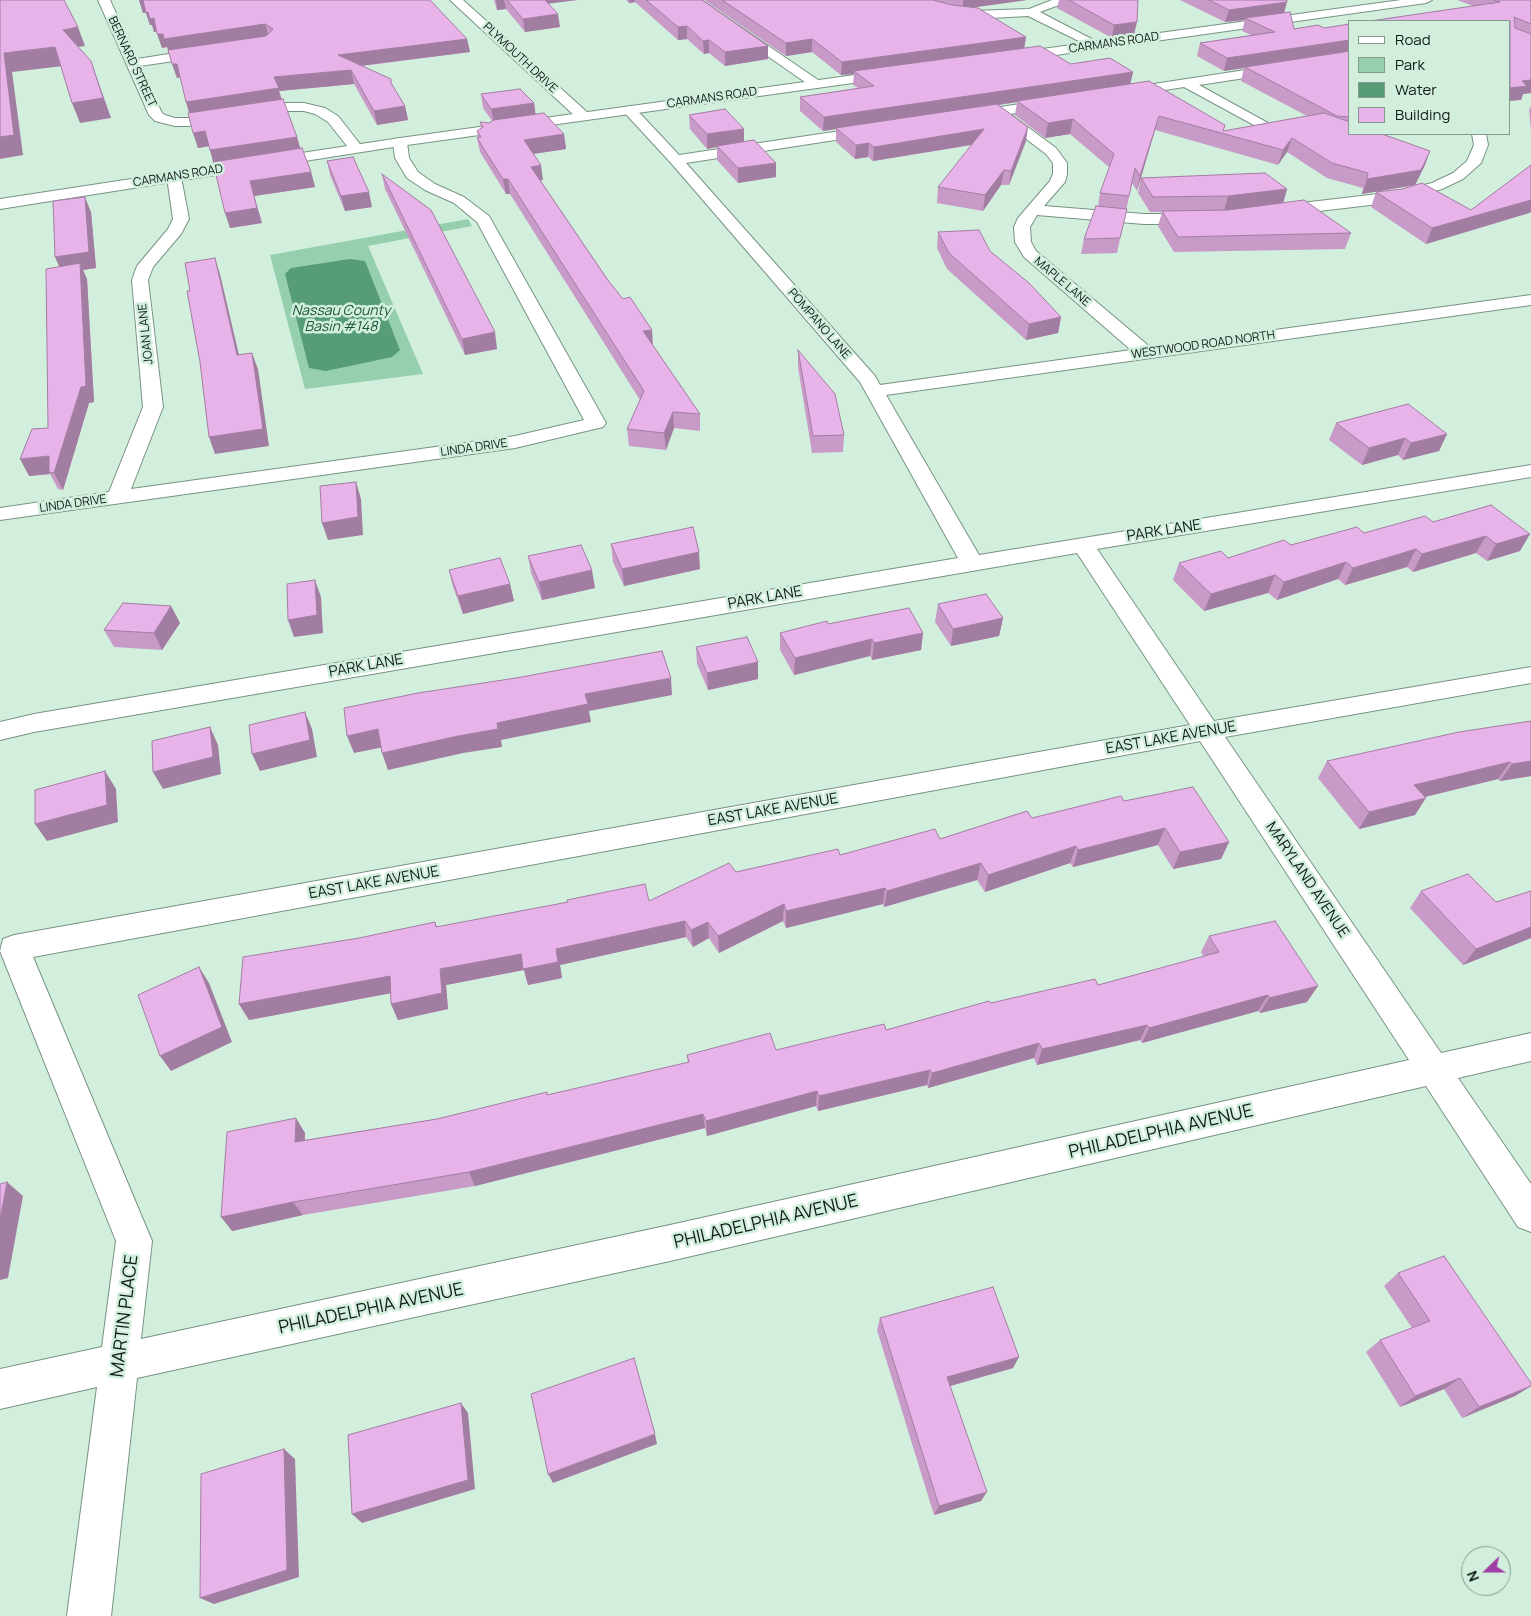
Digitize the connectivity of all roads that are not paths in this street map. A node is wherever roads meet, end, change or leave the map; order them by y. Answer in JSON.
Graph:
{"nodes":[{"id":1,"x":106,"y":0,"type":"edge"},
{"id":2,"x":456,"y":0,"type":"edge"},
{"id":3,"x":693,"y":0,"type":"edge"},
{"id":4,"x":914,"y":0,"type":"edge"},
{"id":5,"x":1064,"y":0,"type":"edge"},
{"id":6,"x":1426,"y":0,"type":"edge"},
{"id":7,"x":1393,"y":2,"type":"edge"},
{"id":8,"x":1030,"y":12,"type":"junction"},
{"id":9,"x":1097,"y":45,"type":"junction"},
{"id":10,"x":221,"y":50,"type":"edge"},
{"id":11,"x":1001,"y":58,"type":"edge"},
{"id":12,"x":1348,"y":58,"type":"edge"},
{"id":13,"x":134,"y":63,"type":"junction"},
{"id":14,"x":904,"y":72,"type":"edge"},
{"id":15,"x":1186,"y":83,"type":"junction"},
{"id":16,"x":817,"y":84,"type":"junction"},
{"id":17,"x":1111,"y":94,"type":"edge"},
{"id":18,"x":1064,"y":101,"type":"edge"},
{"id":19,"x":629,"y":110,"type":"junction"},
{"id":20,"x":998,"y":111,"type":"junction"},
{"id":21,"x":583,"y":116,"type":"junction"},
{"id":22,"x":959,"y":117,"type":"edge"},
{"id":23,"x":1263,"y":126,"type":"edge"},
{"id":24,"x":890,"y":128,"type":"edge"},
{"id":25,"x":1479,"y":135,"type":"edge"},
{"id":26,"x":400,"y":142,"type":"junction"},
{"id":27,"x":356,"y":148,"type":"junction"},
{"id":28,"x":676,"y":160,"type":"junction"},
{"id":29,"x":174,"y":177,"type":"junction"},
{"id":30,"x":0,"y":204,"type":"edge"},
{"id":31,"x":1034,"y":210,"type":"junction"},
{"id":32,"x":1262,"y":213,"type":"edge"},
{"id":33,"x":1215,"y":218,"type":"edge"},
{"id":34,"x":1531,"y":300,"type":"edge"},
{"id":35,"x":1146,"y":353,"type":"junction"},
{"id":36,"x":875,"y":391,"type":"junction"},
{"id":37,"x":1531,"y":471,"type":"edge"},
{"id":38,"x":117,"y":498,"type":"junction"},
{"id":39,"x":0,"y":514,"type":"edge"},
{"id":40,"x":1083,"y":545,"type":"junction"},
{"id":41,"x":972,"y":563,"type":"junction"},
{"id":42,"x":1531,"y":675,"type":"edge"},
{"id":43,"x":0,"y":731,"type":"edge"},
{"id":44,"x":1208,"y":731,"type":"junction"},
{"id":45,"x":14,"y":948,"type":"joint"},
{"id":46,"x":1531,"y":1047,"type":"edge"},
{"id":47,"x":1434,"y":1069,"type":"junction"},
{"id":48,"x":1531,"y":1215,"type":"edge"},
{"id":49,"x":119,"y":1364,"type":"junction"},
{"id":50,"x":0,"y":1389,"type":"edge"},
{"id":51,"x":89,"y":1616,"type":"edge"}],
"edges":[{"from":1,"to":13,"type":"street","name":"BERNARD STREET"},
{"from":2,"to":21,"type":"street","name":"PLYMOUTH DRIVE"},
{"from":3,"to":16,"type":"street"},
{"from":4,"to":8,"type":"street"},
{"from":5,"to":8,"type":"street"},
{"from":6,"to":7,"type":"street","name":"CARMANS ROAD"},
{"from":7,"to":9,"type":"street","name":"CARMANS ROAD"},
{"from":8,"to":9,"type":"street"},
{"from":9,"to":11,"type":"street","name":"CARMANS ROAD"},
{"from":10,"to":13,"type":"street"},
{"from":12,"to":15,"type":"street"},
{"from":13,"to":27,"type":"street","name":"BERNARD STREET"},
{"from":14,"to":16,"type":"street","name":"CARMANS ROAD"},
{"from":15,"to":17,"type":"street"},
{"from":15,"to":23,"type":"street"},
{"from":16,"to":19,"type":"street","name":"CARMANS ROAD"},
{"from":18,"to":20,"type":"street"},
{"from":19,"to":21,"type":"street","name":"CARMANS ROAD"},
{"from":19,"to":28,"type":"street","name":"POMPANO LANE"},
{"from":20,"to":22,"type":"street"},
{"from":20,"to":31,"type":"street","name":"MAPLE LANE"},
{"from":21,"to":26,"type":"street","name":"CARMANS ROAD"},
{"from":24,"to":28,"type":"street"},
{"from":25,"to":32,"type":"street"},
{"from":26,"to":27,"type":"street","name":"CARMANS ROAD"},
{"from":26,"to":38,"type":"street","name":"LINDA DRIVE"},
{"from":27,"to":29,"type":"street","name":"CARMANS ROAD"},
{"from":28,"to":36,"type":"street","name":"POMPANO LANE"},
{"from":29,"to":30,"type":"street","name":"CARMANS ROAD"},
{"from":29,"to":38,"type":"street","name":"JOAN LANE"},
{"from":31,"to":33,"type":"street"},
{"from":31,"to":35,"type":"street","name":"MAPLE LANE"},
{"from":34,"to":35,"type":"street","name":"WESTWOOD ROAD NORTH"},
{"from":35,"to":36,"type":"street","name":"WESTWOOD ROAD NORTH"},
{"from":36,"to":41,"type":"street","name":"POMPANO LANE"},
{"from":37,"to":40,"type":"street","name":"PARK LANE"},
{"from":38,"to":39,"type":"street","name":"LINDA DRIVE"},
{"from":40,"to":41,"type":"street","name":"PARK LANE"},
{"from":40,"to":44,"type":"street","name":"MARYLAND AVENUE"},
{"from":41,"to":43,"type":"street","name":"PARK LANE"},
{"from":42,"to":44,"type":"street","name":"EAST LAKE AVENUE"},
{"from":44,"to":45,"type":"street","name":"EAST LAKE AVENUE"},
{"from":44,"to":47,"type":"street","name":"MARYLAND AVENUE"},
{"from":45,"to":49,"type":"street","name":"MARTIN PLACE"},
{"from":46,"to":47,"type":"street","name":"PHILADELPHIA AVENUE"},
{"from":47,"to":48,"type":"street","name":"MARYLAND AVENUE"},
{"from":47,"to":49,"type":"street","name":"PHILADELPHIA AVENUE"},
{"from":49,"to":50,"type":"street","name":"PHILADELPHIA AVENUE"},
{"from":49,"to":51,"type":"street","name":"MARTIN PLACE"}]}
